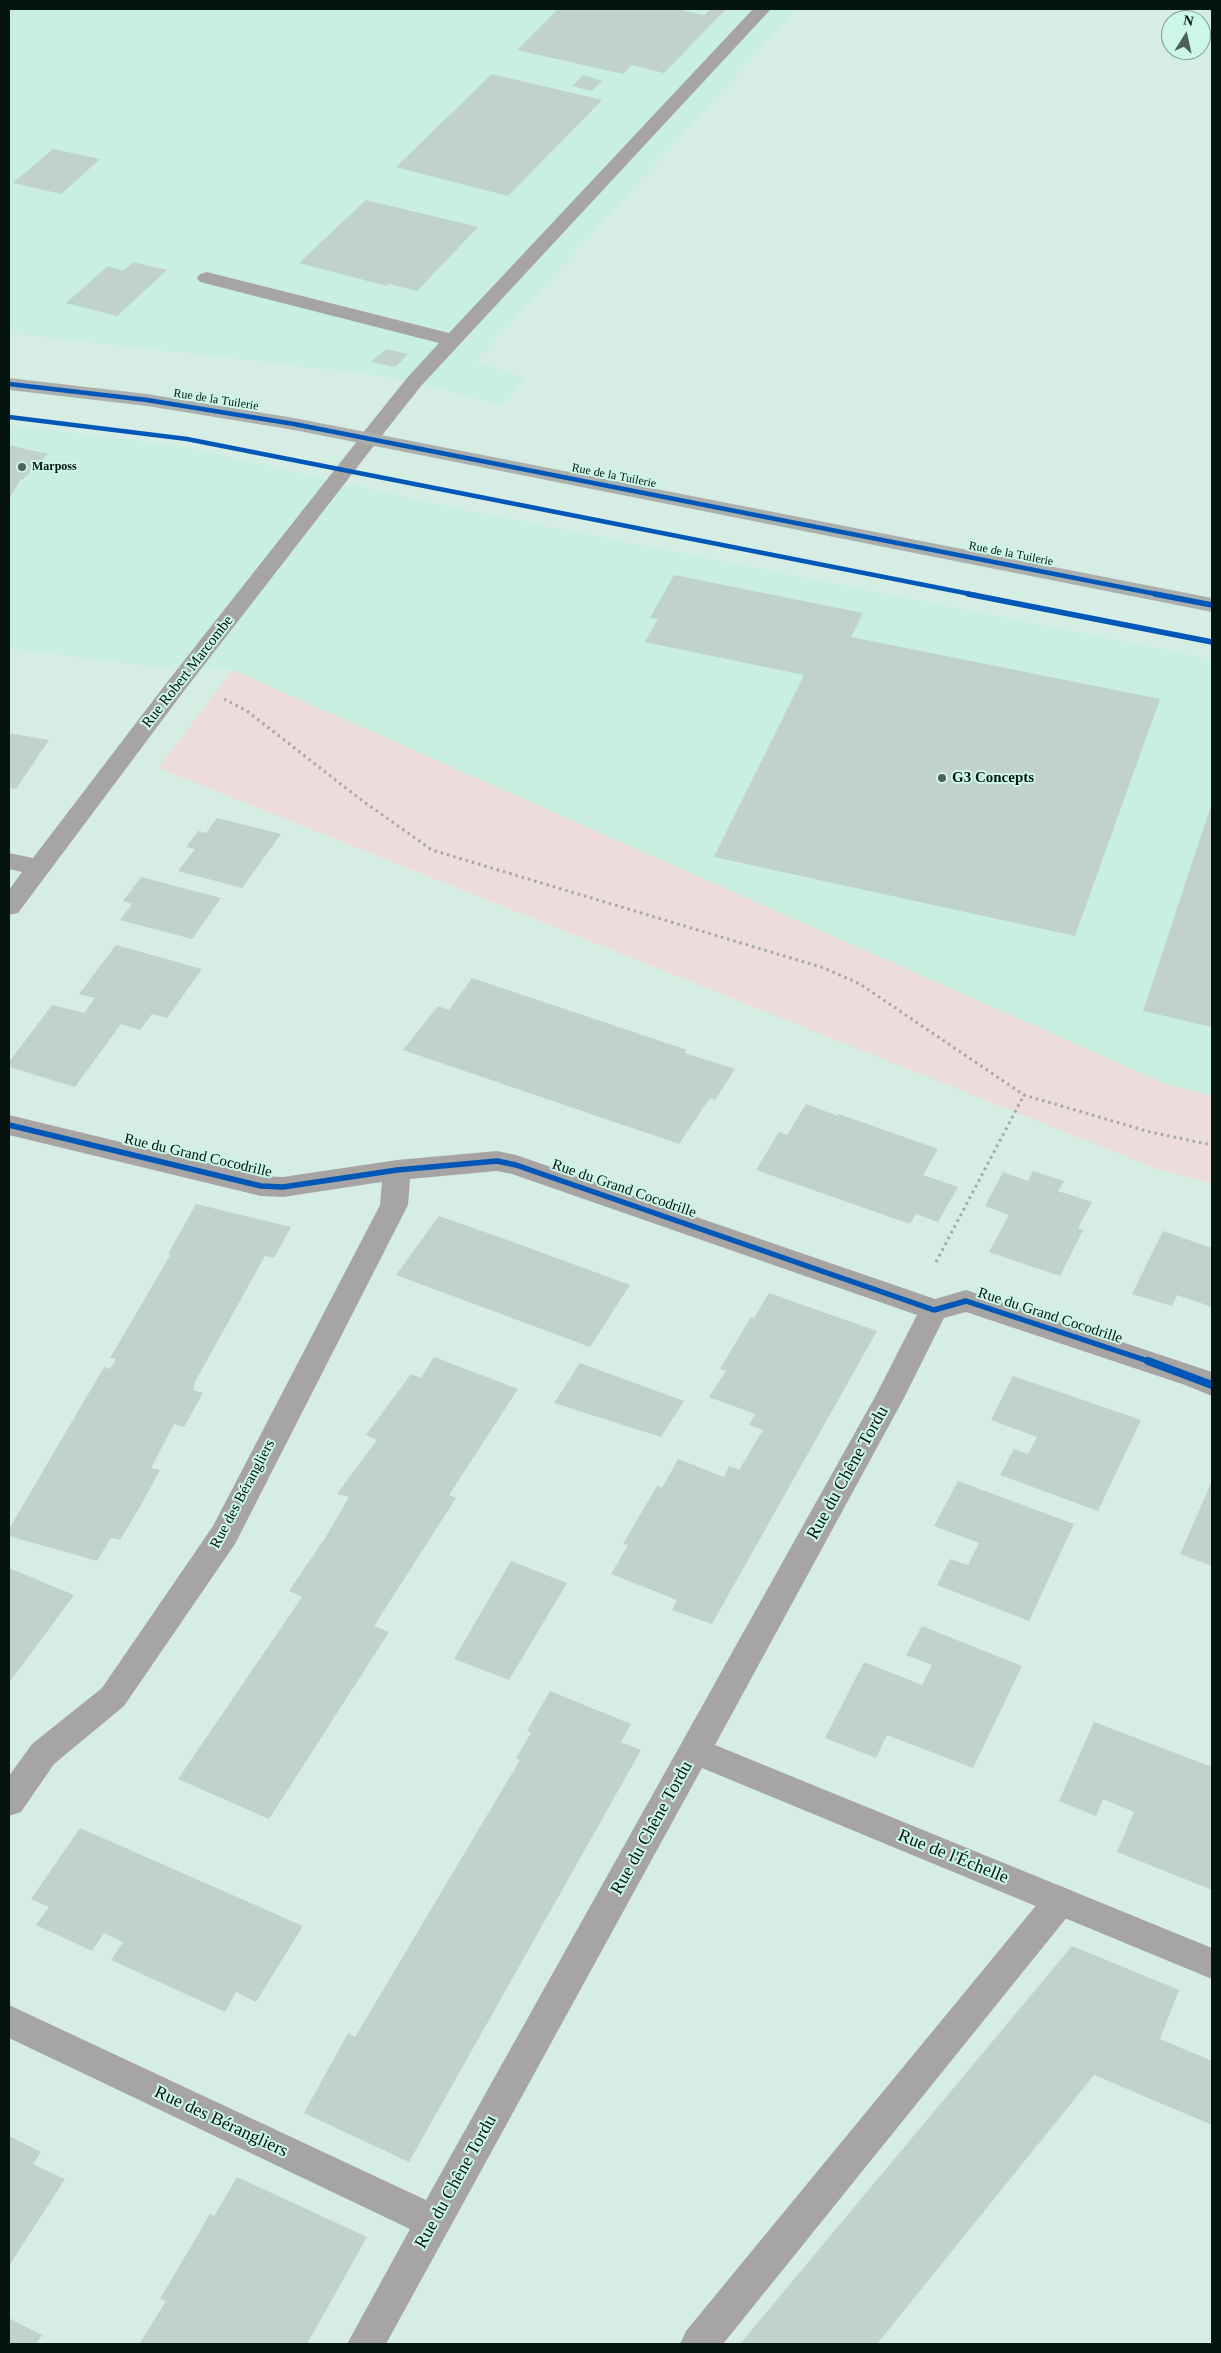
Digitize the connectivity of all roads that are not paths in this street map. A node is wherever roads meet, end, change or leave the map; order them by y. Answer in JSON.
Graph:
{"nodes":[{"id":1,"x":762,"y":9,"type":"edge"},
{"id":2,"x":207,"y":278,"type":"dead end"},
{"id":3,"x":452,"y":340,"type":"junction"},
{"id":4,"x":9,"y":384,"type":"edge"},
{"id":5,"x":369,"y":439,"type":"junction"},
{"id":6,"x":1212,"y":605,"type":"edge"},
{"id":7,"x":9,"y":861,"type":"edge"},
{"id":8,"x":38,"y":867,"type":"junction"},
{"id":9,"x":9,"y":907,"type":"edge"},
{"id":10,"x":9,"y":1125,"type":"edge"},
{"id":11,"x":397,"y":1170,"type":"junction"},
{"id":12,"x":934,"y":1310,"type":"junction"},
{"id":13,"x":1212,"y":1386,"type":"edge"},
{"id":14,"x":695,"y":1751,"type":"junction"},
{"id":15,"x":9,"y":1802,"type":"edge"},
{"id":16,"x":1060,"y":1901,"type":"junction"},
{"id":17,"x":1212,"y":1964,"type":"edge"},
{"id":18,"x":9,"y":2021,"type":"edge"},
{"id":19,"x":434,"y":2222,"type":"junction"},
{"id":20,"x":366,"y":2344,"type":"edge"},
{"id":21,"x":699,"y":2344,"type":"edge"}],
"edges":[{"from":1,"to":3,"type":"street","name":"Rue Robert Marcombe"},
{"from":2,"to":3,"type":"street"},
{"from":3,"to":5,"type":"street","name":"Rue Robert Marcombe"},
{"from":4,"to":5,"type":"street","name":"Rue de la Tuilerie"},
{"from":5,"to":6,"type":"street","name":"Rue de la Tuilerie"},
{"from":5,"to":8,"type":"street","name":"Rue Robert Marcombe"},
{"from":7,"to":8,"type":"street"},
{"from":8,"to":9,"type":"street","name":"Rue Robert Marcombe"},
{"from":10,"to":11,"type":"street","name":"Rue du Grand Cocodrille"},
{"from":11,"to":12,"type":"street","name":"Rue du Grand Cocodrille"},
{"from":11,"to":15,"type":"street","name":"Rue des Bérangliers"},
{"from":12,"to":13,"type":"street","name":"Rue du Grand Cocodrille"},
{"from":12,"to":14,"type":"street","name":"Rue du Chêne Tordu"},
{"from":14,"to":16,"type":"street","name":"Rue de l'Échelle"},
{"from":14,"to":19,"type":"street","name":"Rue du Chêne Tordu"},
{"from":16,"to":17,"type":"street","name":"Rue de l'Échelle"},
{"from":16,"to":21,"type":"street"},
{"from":18,"to":19,"type":"street","name":"Rue des Bérangliers"},
{"from":19,"to":20,"type":"street","name":"Rue du Chêne Tordu"}]}
